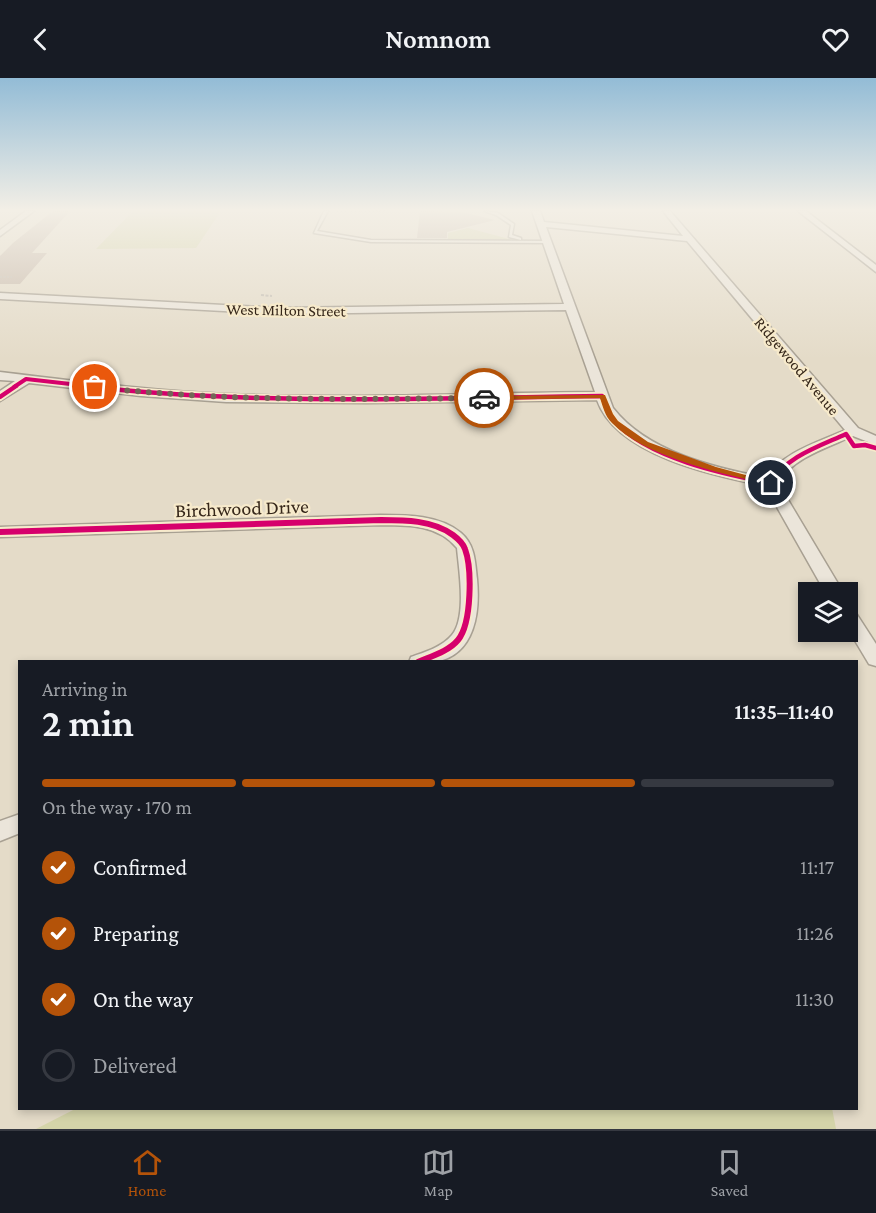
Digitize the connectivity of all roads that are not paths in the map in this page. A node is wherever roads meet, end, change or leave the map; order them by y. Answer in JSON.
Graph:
{"nodes":[{"id":1,"x":555,"y":260,"type":"edge"},
{"id":2,"x":707,"y":260,"type":"edge"},
{"id":3,"x":0,"y":296,"type":"edge"},
{"id":4,"x":572,"y":307,"type":"junction"},
{"id":5,"x":0,"y":376,"type":"edge"},
{"id":6,"x":26,"y":379,"type":"junction"},
{"id":7,"x":602,"y":396,"type":"junction"},
{"id":8,"x":0,"y":397,"type":"edge"},
{"id":9,"x":853,"y":431,"type":"junction"},
{"id":10,"x":876,"y":441,"type":"edge"},
{"id":11,"x":771,"y":483,"type":"junction"},
{"id":12,"x":0,"y":532,"type":"edge"},
{"id":13,"x":828,"y":582,"type":"edge"},
{"id":14,"x":858,"y":630,"type":"edge"},
{"id":15,"x":422,"y":660,"type":"edge"},
{"id":16,"x":876,"y":660,"type":"edge"},
{"id":17,"x":18,"y":824,"type":"edge"},
{"id":18,"x":0,"y":831,"type":"edge"}],
"edges":[{"from":1,"to":4,"type":"street"},
{"from":2,"to":9,"type":"street","name":"Ridgewood Avenue"},
{"from":3,"to":4,"type":"street","name":"West Milton Street"},
{"from":4,"to":7,"type":"street"},
{"from":5,"to":6,"type":"street"},
{"from":6,"to":7,"type":"street"},
{"from":6,"to":8,"type":"street"},
{"from":7,"to":11,"type":"street"},
{"from":9,"to":10,"type":"street"},
{"from":9,"to":11,"type":"street","name":"Ridgewood Avenue"},
{"from":11,"to":13,"type":"street"},
{"from":12,"to":15,"type":"street","name":"Birchwood Drive"},
{"from":14,"to":16,"type":"street"},
{"from":17,"to":18,"type":"street"}]}
